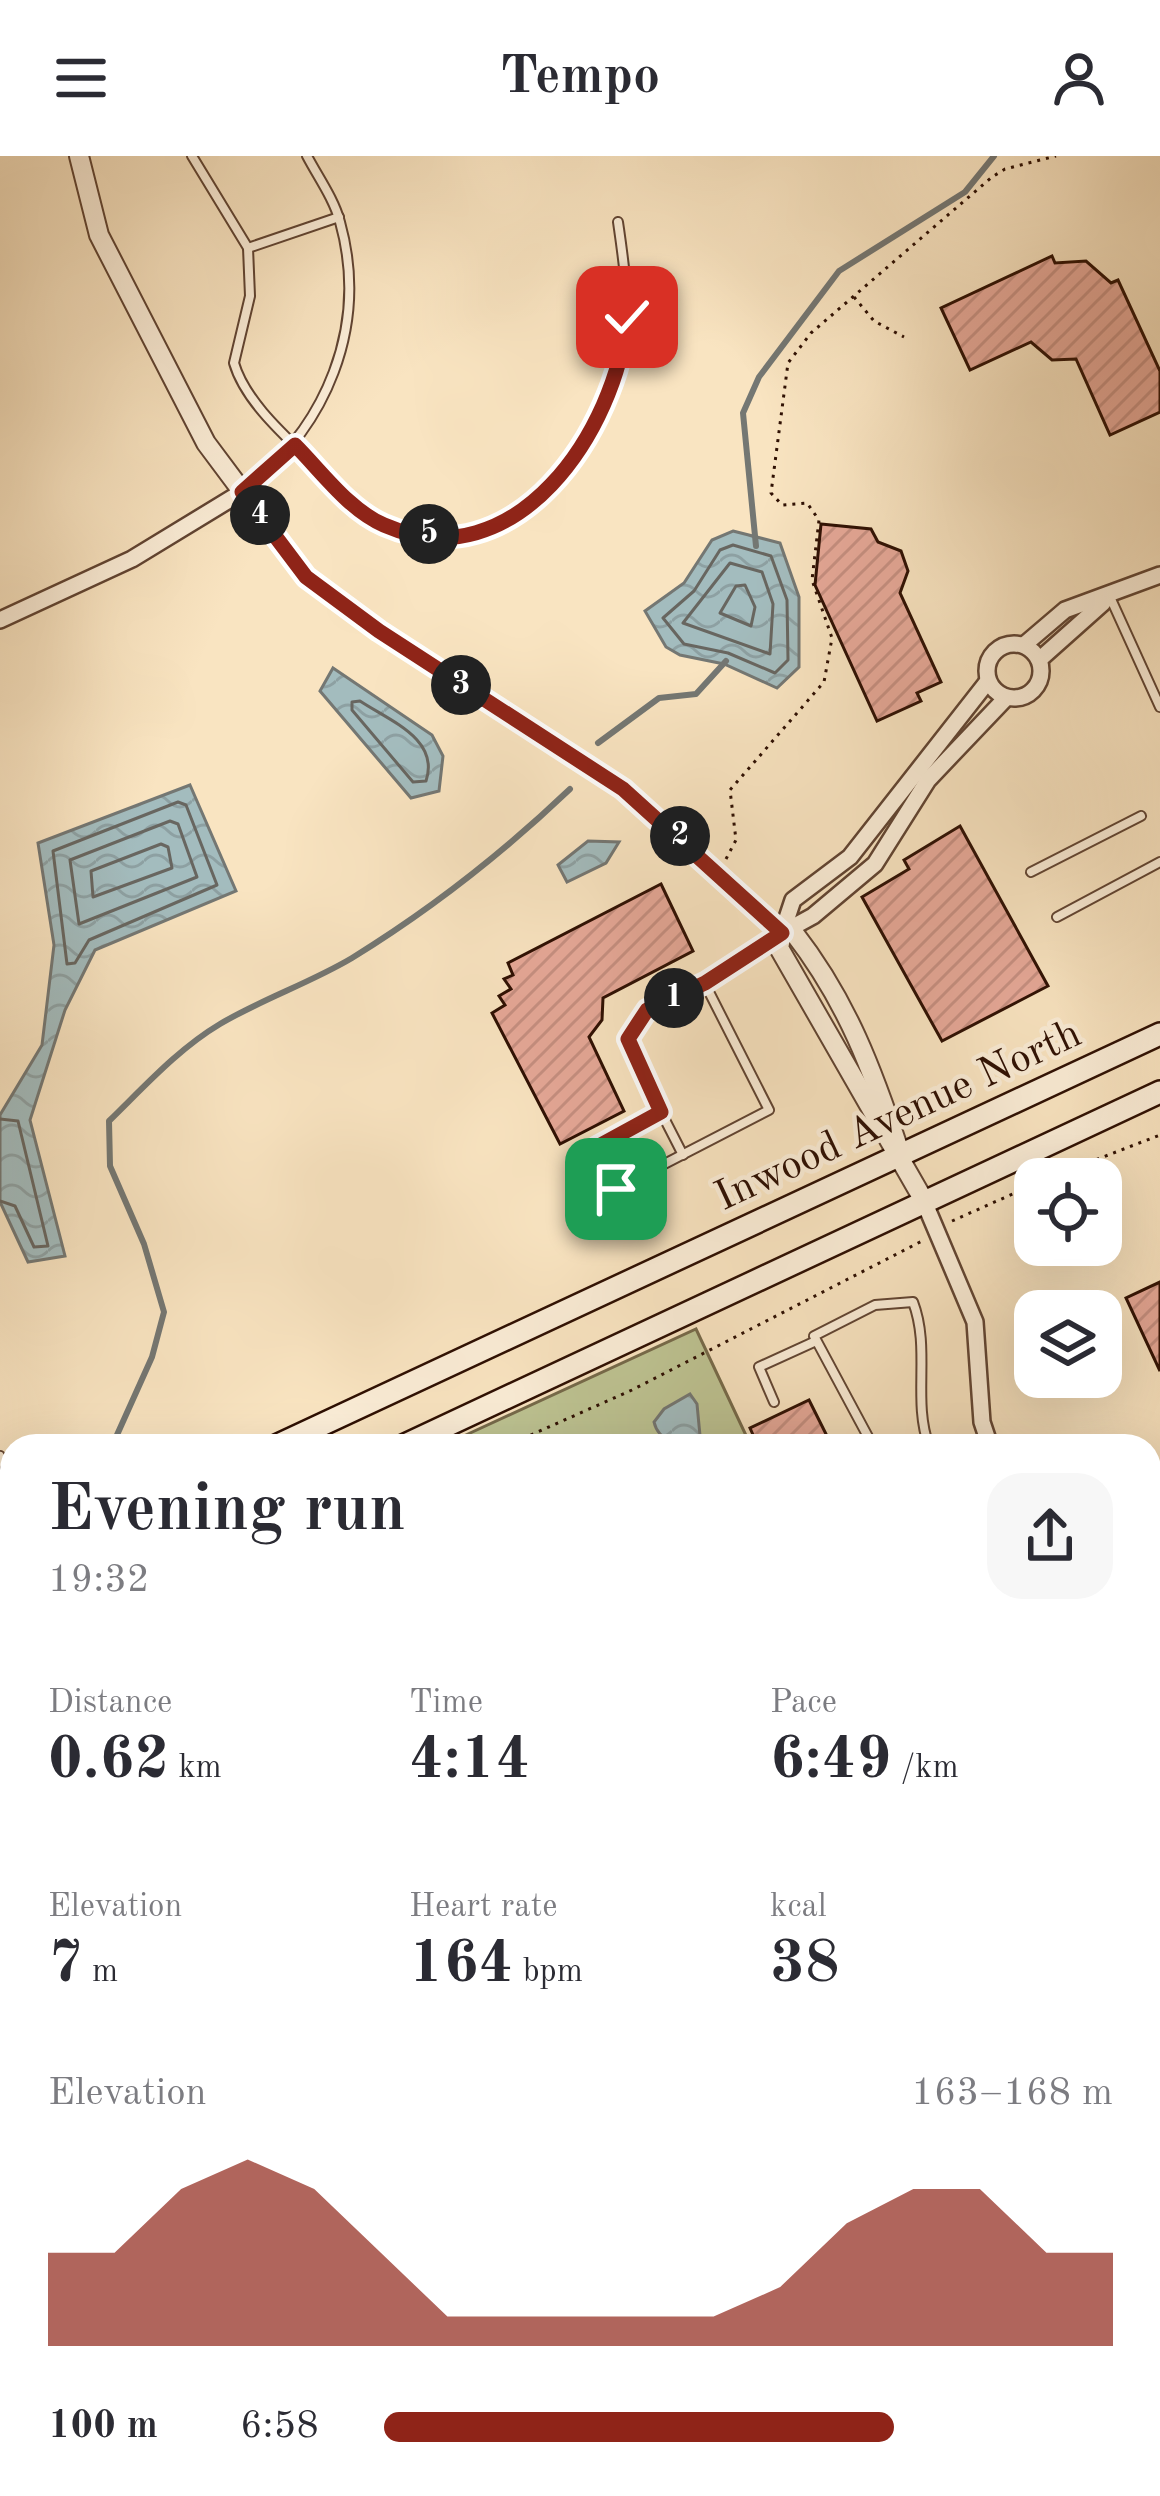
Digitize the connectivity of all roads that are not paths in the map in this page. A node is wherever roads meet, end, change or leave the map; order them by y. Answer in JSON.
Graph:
{"nodes":[{"id":1,"x":79,"y":156,"type":"edge"},
{"id":2,"x":192,"y":156,"type":"edge"},
{"id":3,"x":307,"y":156,"type":"edge"},
{"id":4,"x":339,"y":217,"type":"junction"},
{"id":5,"x":619,"y":222,"type":"dead end"},
{"id":6,"x":248,"y":248,"type":"junction"},
{"id":7,"x":295,"y":445,"type":"junction"},
{"id":8,"x":242,"y":492,"type":"junction"},
{"id":9,"x":1160,"y":575,"type":"edge"},
{"id":10,"x":1110,"y":597,"type":"junction"},
{"id":11,"x":0,"y":620,"type":"edge"},
{"id":12,"x":1024,"y":645,"type":"junction"},
{"id":13,"x":1039,"y":660,"type":"junction"},
{"id":14,"x":988,"y":681,"type":"junction"},
{"id":15,"x":1006,"y":698,"type":"junction"},
{"id":16,"x":1160,"y":707,"type":"edge"},
{"id":17,"x":1141,"y":816,"type":"dead end"},
{"id":18,"x":1160,"y":862,"type":"edge"},
{"id":19,"x":1031,"y":872,"type":"dead end"},
{"id":20,"x":1057,"y":917,"type":"dead end"},
{"id":21,"x":782,"y":933,"type":"junction"},
{"id":22,"x":705,"y":983,"type":"junction"},
{"id":23,"x":1160,"y":1034,"type":"edge"},
{"id":24,"x":1160,"y":1092,"type":"edge"},
{"id":25,"x":661,"y":1112,"type":"junction"},
{"id":26,"x":900,"y":1154,"type":"junction"},
{"id":27,"x":683,"y":1155,"type":"junction"},
{"id":28,"x":923,"y":1199,"type":"junction"},
{"id":29,"x":817,"y":1341,"type":"junction"},
{"id":30,"x":774,"y":1402,"type":"dead end"},
{"id":31,"x":302,"y":1434,"type":"edge"},
{"id":32,"x":428,"y":1434,"type":"edge"},
{"id":33,"x":867,"y":1434,"type":"edge"},
{"id":34,"x":924,"y":1434,"type":"edge"},
{"id":35,"x":986,"y":1434,"type":"edge"}],
"edges":[{"from":1,"to":8,"type":"street"},
{"from":2,"to":6,"type":"lane"},
{"from":3,"to":4,"type":"lane"},
{"from":4,"to":6,"type":"lane"},
{"from":4,"to":7,"type":"lane"},
{"from":5,"to":7,"type":"lane"},
{"from":6,"to":7,"type":"lane"},
{"from":7,"to":8,"type":"lane"},
{"from":8,"to":11,"type":"street"},
{"from":8,"to":21,"type":"street"},
{"from":9,"to":10,"type":"street"},
{"from":10,"to":12,"type":"street"},
{"from":10,"to":13,"type":"street"},
{"from":10,"to":16,"type":"lane"},
{"from":12,"to":13,"type":"street"},
{"from":12,"to":14,"type":"street"},
{"from":13,"to":15,"type":"street"},
{"from":14,"to":15,"type":"street"},
{"from":14,"to":21,"type":"street"},
{"from":15,"to":21,"type":"street"},
{"from":17,"to":19,"type":"lane"},
{"from":18,"to":20,"type":"lane"},
{"from":21,"to":22,"type":"lane"},
{"from":21,"to":26,"type":"street"},
{"from":21,"to":26,"type":"street"},
{"from":22,"to":25,"type":"lane"},
{"from":22,"to":27,"type":"lane"},
{"from":23,"to":26,"type":"main road","name":"Inwood Avenue North"},
{"from":24,"to":28,"type":"main road"},
{"from":25,"to":27,"type":"lane"},
{"from":25,"to":27,"type":"lane"},
{"from":26,"to":28,"type":"street"},
{"from":26,"to":31,"type":"main road","name":"Inwood Avenue North"},
{"from":28,"to":32,"type":"main road"},
{"from":28,"to":35,"type":"street"},
{"from":29,"to":30,"type":"lane"},
{"from":29,"to":33,"type":"lane"},
{"from":29,"to":34,"type":"lane"}]}
